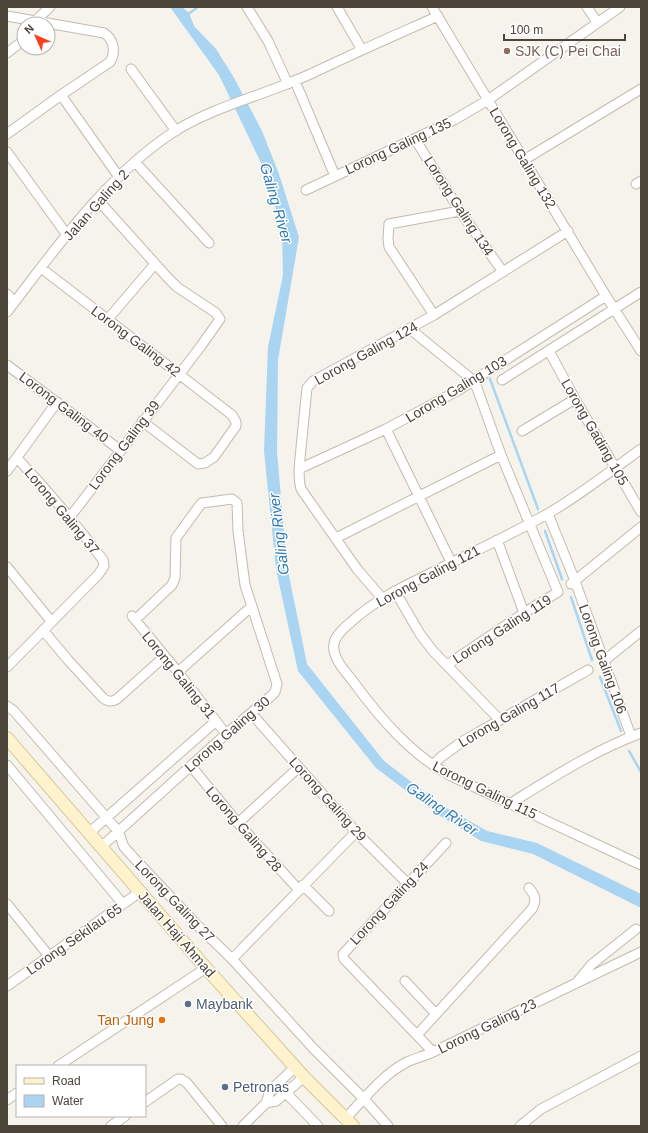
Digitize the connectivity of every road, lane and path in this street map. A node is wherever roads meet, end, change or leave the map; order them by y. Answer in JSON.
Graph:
{"nodes":[{"id":1,"x":50,"y":7,"type":"edge"},
{"id":2,"x":247,"y":7,"type":"edge"},
{"id":3,"x":337,"y":7,"type":"edge"},
{"id":4,"x":432,"y":7,"type":"edge"},
{"id":5,"x":587,"y":7,"type":"edge"},
{"id":6,"x":620,"y":7,"type":"edge"},
{"id":7,"x":40,"y":16,"type":"edge"},
{"id":8,"x":438,"y":16,"type":"junction"},
{"id":9,"x":597,"y":22,"type":"junction"},
{"id":10,"x":56,"y":26,"type":"edge"},
{"id":11,"x":16,"y":46,"type":"edge"},
{"id":12,"x":362,"y":50,"type":"junction"},
{"id":13,"x":7,"y":53,"type":"edge"},
{"id":14,"x":131,"y":69,"type":"dead end"},
{"id":15,"x":291,"y":82,"type":"junction"},
{"id":16,"x":641,"y":89,"type":"edge"},
{"id":17,"x":61,"y":95,"type":"junction"},
{"id":18,"x":488,"y":100,"type":"junction"},
{"id":19,"x":176,"y":131,"type":"junction"},
{"id":20,"x":7,"y":134,"type":"edge"},
{"id":21,"x":415,"y":139,"type":"junction"},
{"id":22,"x":7,"y":152,"type":"edge"},
{"id":23,"x":524,"y":160,"type":"junction"},
{"id":24,"x":135,"y":162,"type":"junction"},
{"id":25,"x":335,"y":176,"type":"junction"},
{"id":26,"x":119,"y":177,"type":"junction"},
{"id":27,"x":306,"y":190,"type":"dead end"},
{"id":28,"x":97,"y":199,"type":"junction"},
{"id":29,"x":460,"y":211,"type":"junction"},
{"id":30,"x":568,"y":231,"type":"junction"},
{"id":31,"x":67,"y":235,"type":"junction"},
{"id":32,"x":209,"y":243,"type":"dead end"},
{"id":33,"x":155,"y":264,"type":"junction"},
{"id":34,"x":41,"y":268,"type":"junction"},
{"id":35,"x":503,"y":272,"type":"junction"},
{"id":36,"x":641,"y":292,"type":"edge"},
{"id":37,"x":7,"y":294,"type":"edge"},
{"id":38,"x":606,"y":296,"type":"junction"},
{"id":39,"x":14,"y":302,"type":"junction"},
{"id":40,"x":614,"y":308,"type":"junction"},
{"id":41,"x":7,"y":312,"type":"edge"},
{"id":42,"x":434,"y":315,"type":"junction"},
{"id":43,"x":108,"y":319,"type":"junction"},
{"id":44,"x":410,"y":329,"type":"junction"},
{"id":45,"x":549,"y":351,"type":"junction"},
{"id":46,"x":641,"y":351,"type":"edge"},
{"id":47,"x":7,"y":365,"type":"edge"},
{"id":48,"x":179,"y":374,"type":"junction"},
{"id":49,"x":502,"y":380,"type":"dead end"},
{"id":50,"x":473,"y":381,"type":"junction"},
{"id":51,"x":575,"y":399,"type":"junction"},
{"id":52,"x":57,"y":402,"type":"junction"},
{"id":53,"x":142,"y":422,"type":"junction"},
{"id":54,"x":386,"y":429,"type":"junction"},
{"id":55,"x":522,"y":431,"type":"dead end"},
{"id":56,"x":641,"y":449,"type":"edge"},
{"id":57,"x":120,"y":450,"type":"junction"},
{"id":58,"x":501,"y":455,"type":"junction"},
{"id":59,"x":17,"y":458,"type":"junction"},
{"id":60,"x":615,"y":468,"type":"junction"},
{"id":61,"x":299,"y":469,"type":"junction"},
{"id":62,"x":7,"y":471,"type":"edge"},
{"id":63,"x":419,"y":496,"type":"junction"},
{"id":64,"x":641,"y":512,"type":"edge"},
{"id":65,"x":548,"y":514,"type":"junction"},
{"id":66,"x":70,"y":517,"type":"junction"},
{"id":67,"x":530,"y":524,"type":"junction"},
{"id":68,"x":641,"y":527,"type":"edge"},
{"id":69,"x":336,"y":538,"type":"junction"},
{"id":70,"x":497,"y":540,"type":"junction"},
{"id":71,"x":451,"y":562,"type":"junction"},
{"id":72,"x":7,"y":567,"type":"edge"},
{"id":73,"x":573,"y":583,"type":"junction"},
{"id":74,"x":395,"y":591,"type":"junction"},
{"id":75,"x":382,"y":598,"type":"junction"},
{"id":76,"x":252,"y":606,"type":"junction"},
{"id":77,"x":524,"y":612,"type":"junction"},
{"id":78,"x":134,"y":618,"type":"joint"},
{"id":79,"x":51,"y":621,"type":"junction"},
{"id":80,"x":43,"y":630,"type":"junction"},
{"id":81,"x":641,"y":631,"type":"edge"},
{"id":82,"x":334,"y":640,"type":"joint"},
{"id":83,"x":165,"y":656,"type":"junction"},
{"id":84,"x":605,"y":660,"type":"junction"},
{"id":85,"x":447,"y":665,"type":"junction"},
{"id":86,"x":7,"y":667,"type":"edge"},
{"id":87,"x":588,"y":670,"type":"dead end"},
{"id":88,"x":178,"y":672,"type":"junction"},
{"id":89,"x":7,"y":706,"type":"edge"},
{"id":90,"x":251,"y":713,"type":"junction"},
{"id":91,"x":499,"y":719,"type":"junction"},
{"id":92,"x":216,"y":721,"type":"junction"},
{"id":93,"x":641,"y":733,"type":"edge"},
{"id":94,"x":226,"y":734,"type":"junction"},
{"id":95,"x":631,"y":736,"type":"junction"},
{"id":96,"x":7,"y":738,"type":"edge"},
{"id":97,"x":7,"y":765,"type":"edge"},
{"id":98,"x":433,"y":765,"type":"junction"},
{"id":99,"x":191,"y":766,"type":"junction"},
{"id":100,"x":298,"y":768,"type":"junction"},
{"id":101,"x":511,"y":803,"type":"junction"},
{"id":102,"x":106,"y":818,"type":"junction"},
{"id":103,"x":238,"y":823,"type":"junction"},
{"id":104,"x":118,"y":831,"type":"junction"},
{"id":105,"x":356,"y":832,"type":"junction"},
{"id":106,"x":89,"y":833,"type":"junction"},
{"id":107,"x":446,"y":843,"type":"dead end"},
{"id":108,"x":101,"y":847,"type":"junction"},
{"id":109,"x":641,"y":865,"type":"edge"},
{"id":110,"x":407,"y":883,"type":"junction"},
{"id":111,"x":301,"y":887,"type":"junction"},
{"id":112,"x":529,"y":888,"type":"dead end"},
{"id":113,"x":140,"y":892,"type":"junction"},
{"id":114,"x":7,"y":904,"type":"edge"},
{"id":115,"x":123,"y":904,"type":"junction"},
{"id":116,"x":329,"y":911,"type":"dead end"},
{"id":117,"x":636,"y":928,"type":"dead end"},
{"id":118,"x":641,"y":952,"type":"edge"},
{"id":119,"x":50,"y":956,"type":"junction"},
{"id":120,"x":232,"y":959,"type":"junction"},
{"id":121,"x":206,"y":968,"type":"junction"},
{"id":122,"x":405,"y":981,"type":"dead end"},
{"id":123,"x":576,"y":984,"type":"junction"},
{"id":124,"x":7,"y":986,"type":"edge"},
{"id":125,"x":436,"y":1014,"type":"junction"},
{"id":126,"x":417,"y":1035,"type":"junction"},
{"id":127,"x":433,"y":1052,"type":"junction"},
{"id":128,"x":641,"y":1056,"type":"edge"},
{"id":129,"x":60,"y":1065,"type":"edge"},
{"id":130,"x":295,"y":1067,"type":"junction"},
{"id":131,"x":304,"y":1077,"type":"junction"},
{"id":132,"x":286,"y":1093,"type":"junction"},
{"id":133,"x":16,"y":1094,"type":"edge"},
{"id":134,"x":364,"y":1099,"type":"junction"},
{"id":135,"x":7,"y":1100,"type":"edge"},
{"id":136,"x":146,"y":1101,"type":"edge"},
{"id":137,"x":266,"y":1103,"type":"junction"},
{"id":138,"x":124,"y":1120,"type":"edge"},
{"id":139,"x":350,"y":1122,"type":"edge"},
{"id":140,"x":111,"y":1126,"type":"edge"},
{"id":141,"x":222,"y":1126,"type":"edge"},
{"id":142,"x":243,"y":1126,"type":"edge"},
{"id":143,"x":318,"y":1126,"type":"edge"},
{"id":144,"x":388,"y":1126,"type":"edge"},
{"id":145,"x":520,"y":1126,"type":"edge"}],
"edges":[{"from":1,"to":7,"type":"street"},
{"from":2,"to":15,"type":"street"},
{"from":3,"to":12,"type":"street"},
{"from":4,"to":8,"type":"street","name":"Lorong Galing 132"},
{"from":5,"to":9,"type":"street"},
{"from":6,"to":9,"type":"street","name":"Lorong Galing 135"},
{"from":8,"to":12,"type":"street","name":"Jalan Galing 2"},
{"from":8,"to":18,"type":"street","name":"Lorong Galing 132"},
{"from":9,"to":18,"type":"street","name":"Lorong Galing 135"},
{"from":10,"to":17,"type":"street"},
{"from":11,"to":13,"type":"street"},
{"from":12,"to":15,"type":"street","name":"Jalan Galing 2"},
{"from":14,"to":19,"type":"street"},
{"from":15,"to":19,"type":"street","name":"Jalan Galing 2"},
{"from":15,"to":25,"type":"street"},
{"from":16,"to":23,"type":"street"},
{"from":17,"to":20,"type":"street"},
{"from":17,"to":26,"type":"street"},
{"from":18,"to":21,"type":"street","name":"Lorong Galing 135"},
{"from":18,"to":23,"type":"street","name":"Lorong Galing 132"},
{"from":19,"to":24,"type":"street","name":"Jalan Galing 2"},
{"from":21,"to":25,"type":"street","name":"Lorong Galing 135"},
{"from":21,"to":29,"type":"street","name":"Lorong Galing 134"},
{"from":22,"to":31,"type":"street"},
{"from":23,"to":30,"type":"street","name":"Lorong Galing 132"},
{"from":24,"to":26,"type":"street","name":"Jalan Galing 2"},
{"from":24,"to":32,"type":"street"},
{"from":25,"to":27,"type":"street","name":"Lorong Galing 135"},
{"from":26,"to":28,"type":"street","name":"Jalan Galing 2"},
{"from":28,"to":31,"type":"street","name":"Jalan Galing 2"},
{"from":28,"to":33,"type":"street"},
{"from":29,"to":35,"type":"street","name":"Lorong Galing 134"},
{"from":29,"to":42,"type":"street"},
{"from":30,"to":35,"type":"street","name":"Lorong Galing 124"},
{"from":30,"to":38,"type":"street","name":"Lorong Galing 132"},
{"from":31,"to":34,"type":"street","name":"Jalan Galing 2"},
{"from":33,"to":43,"type":"street"},
{"from":33,"to":48,"type":"street","name":"Lorong Galing 39"},
{"from":34,"to":39,"type":"street","name":"Jalan Galing 2"},
{"from":34,"to":43,"type":"street","name":"Lorong Galing 42"},
{"from":35,"to":42,"type":"street","name":"Lorong Galing 124"},
{"from":36,"to":40,"type":"street"},
{"from":37,"to":39,"type":"street"},
{"from":38,"to":40,"type":"street","name":"Lorong Galing 132"},
{"from":38,"to":50,"type":"street","name":"Lorong Galing 103"},
{"from":39,"to":41,"type":"street","name":"Jalan Galing 2"},
{"from":40,"to":45,"type":"street"},
{"from":40,"to":46,"type":"street","name":"Lorong Galing 132"},
{"from":42,"to":44,"type":"street","name":"Lorong Galing 124"},
{"from":43,"to":48,"type":"street","name":"Lorong Galing 42"},
{"from":44,"to":50,"type":"street"},
{"from":44,"to":61,"type":"street","name":"Lorong Galing 124"},
{"from":45,"to":49,"type":"street"},
{"from":45,"to":51,"type":"street","name":"Lorong Gading 105"},
{"from":47,"to":52,"type":"street","name":"Lorong Galing 40"},
{"from":48,"to":53,"type":"street","name":"Lorong Galing 39"},
{"from":48,"to":53,"type":"street","name":"Lorong Galing 42"},
{"from":50,"to":54,"type":"street","name":"Lorong Galing 103"},
{"from":50,"to":58,"type":"street"},
{"from":51,"to":55,"type":"street"},
{"from":51,"to":60,"type":"street","name":"Lorong Gading 105"},
{"from":52,"to":57,"type":"street","name":"Lorong Galing 40"},
{"from":52,"to":59,"type":"street"},
{"from":53,"to":57,"type":"street","name":"Lorong Galing 39"},
{"from":54,"to":61,"type":"street","name":"Lorong Galing 103"},
{"from":54,"to":63,"type":"street"},
{"from":56,"to":60,"type":"street","name":"Lorong Galing 121"},
{"from":57,"to":66,"type":"street","name":"Lorong Galing 39"},
{"from":58,"to":63,"type":"street"},
{"from":58,"to":67,"type":"street"},
{"from":59,"to":62,"type":"street"},
{"from":59,"to":66,"type":"street","name":"Lorong Galing 37"},
{"from":60,"to":64,"type":"street","name":"Lorong Gading 105"},
{"from":60,"to":65,"type":"street","name":"Lorong Galing 121"},
{"from":61,"to":69,"type":"street","name":"Lorong Galing 124"},
{"from":63,"to":69,"type":"street"},
{"from":63,"to":71,"type":"street"},
{"from":65,"to":67,"type":"street","name":"Lorong Galing 121"},
{"from":65,"to":73,"type":"street","name":"Lorong Galing 106"},
{"from":66,"to":79,"type":"street","name":"Lorong Galing 37"},
{"from":67,"to":70,"type":"street","name":"Lorong Galing 121"},
{"from":67,"to":77,"type":"street","name":"Lorong Galing 119"},
{"from":68,"to":73,"type":"street"},
{"from":69,"to":75,"type":"street","name":"Lorong Galing 124"},
{"from":70,"to":71,"type":"street","name":"Lorong Galing 121"},
{"from":70,"to":77,"type":"street"},
{"from":71,"to":74,"type":"street","name":"Lorong Galing 121"},
{"from":72,"to":79,"type":"street"},
{"from":73,"to":84,"type":"street","name":"Lorong Galing 106"},
{"from":74,"to":75,"type":"street","name":"Lorong Galing 121"},
{"from":74,"to":85,"type":"street"},
{"from":75,"to":82,"type":"street","name":"Lorong Galing 121"},
{"from":76,"to":78,"type":"street","name":"Lorong Galing 30"},
{"from":76,"to":88,"type":"street"},
{"from":76,"to":90,"type":"street","name":"Lorong Galing 30"},
{"from":77,"to":85,"type":"street","name":"Lorong Galing 119"},
{"from":78,"to":83,"type":"street","name":"Lorong Galing 31"},
{"from":79,"to":80,"type":"street"},
{"from":80,"to":83,"type":"street"},
{"from":80,"to":86,"type":"street"},
{"from":81,"to":84,"type":"street"},
{"from":82,"to":98,"type":"street","name":"Lorong Galing 115"},
{"from":83,"to":88,"type":"street","name":"Lorong Galing 31"},
{"from":84,"to":95,"type":"street","name":"Lorong Galing 106"},
{"from":85,"to":91,"type":"street"},
{"from":87,"to":91,"type":"street","name":"Lorong Galing 117"},
{"from":88,"to":92,"type":"street","name":"Lorong Galing 31"},
{"from":89,"to":102,"type":"street","name":"Lorong Galing 27"},
{"from":90,"to":94,"type":"street","name":"Lorong Galing 30"},
{"from":90,"to":100,"type":"street","name":"Lorong Galing 29"},
{"from":91,"to":98,"type":"street","name":"Lorong Galing 117"},
{"from":92,"to":94,"type":"street","name":"Lorong Galing 31"},
{"from":92,"to":102,"type":"street","name":"Lorong Galing 30"},
{"from":93,"to":95,"type":"street"},
{"from":94,"to":99,"type":"street","name":"Lorong Galing 30"},
{"from":95,"to":101,"type":"street"},
{"from":96,"to":106,"type":"street","name":"Jalan Haji Ahmad"},
{"from":97,"to":115,"type":"street"},
{"from":98,"to":101,"type":"street","name":"Lorong Galing 115"},
{"from":99,"to":103,"type":"street","name":"Lorong Galing 28"},
{"from":99,"to":104,"type":"street","name":"Lorong Galing 30"},
{"from":100,"to":103,"type":"street"},
{"from":100,"to":105,"type":"street","name":"Lorong Galing 29"},
{"from":101,"to":109,"type":"street","name":"Lorong Galing 115"},
{"from":102,"to":104,"type":"street","name":"Lorong Galing 27"},
{"from":102,"to":106,"type":"street","name":"Lorong Galing 30"},
{"from":103,"to":111,"type":"street","name":"Lorong Galing 28"},
{"from":104,"to":108,"type":"street","name":"Lorong Galing 30"},
{"from":104,"to":120,"type":"street","name":"Lorong Galing 27"},
{"from":105,"to":110,"type":"street","name":"Lorong Galing 29"},
{"from":105,"to":111,"type":"street"},
{"from":106,"to":108,"type":"street","name":"Jalan Haji Ahmad"},
{"from":107,"to":110,"type":"street","name":"Lorong Galing 24"},
{"from":108,"to":113,"type":"street","name":"Jalan Haji Ahmad"},
{"from":110,"to":126,"type":"street","name":"Lorong Galing 24"},
{"from":111,"to":116,"type":"street","name":"Lorong Galing 28"},
{"from":111,"to":120,"type":"street"},
{"from":112,"to":125,"type":"street"},
{"from":113,"to":115,"type":"street","name":"Lorong Sekilau 65"},
{"from":113,"to":121,"type":"street","name":"Jalan Haji Ahmad"},
{"from":114,"to":119,"type":"street"},
{"from":115,"to":119,"type":"street","name":"Lorong Sekilau 65"},
{"from":117,"to":123,"type":"street"},
{"from":118,"to":123,"type":"street","name":"Lorong Galing 23"},
{"from":119,"to":124,"type":"street","name":"Lorong Sekilau 65"},
{"from":120,"to":134,"type":"street","name":"Jalan Haji Ahmad"},
{"from":121,"to":129,"type":"street"},
{"from":121,"to":130,"type":"street","name":"Jalan Haji Ahmad"},
{"from":122,"to":125,"type":"street"},
{"from":123,"to":127,"type":"street","name":"Lorong Galing 23"},
{"from":125,"to":126,"type":"street"},
{"from":126,"to":127,"type":"street","name":"Lorong Galing 24"},
{"from":127,"to":134,"type":"street","name":"Lorong Galing 23"},
{"from":128,"to":145,"type":"street"},
{"from":130,"to":131,"type":"street","name":"Jalan Haji Ahmad"},
{"from":130,"to":137,"type":"street"},
{"from":131,"to":132,"type":"street"},
{"from":131,"to":139,"type":"street","name":"Jalan Haji Ahmad"},
{"from":132,"to":137,"type":"street"},
{"from":132,"to":143,"type":"street"},
{"from":133,"to":135,"type":"street"},
{"from":134,"to":139,"type":"street","name":"Lorong Galing 23"},
{"from":134,"to":144,"type":"street","name":"Jalan Haji Ahmad"},
{"from":136,"to":141,"type":"street"},
{"from":137,"to":142,"type":"street"},
{"from":138,"to":140,"type":"street"}]}
